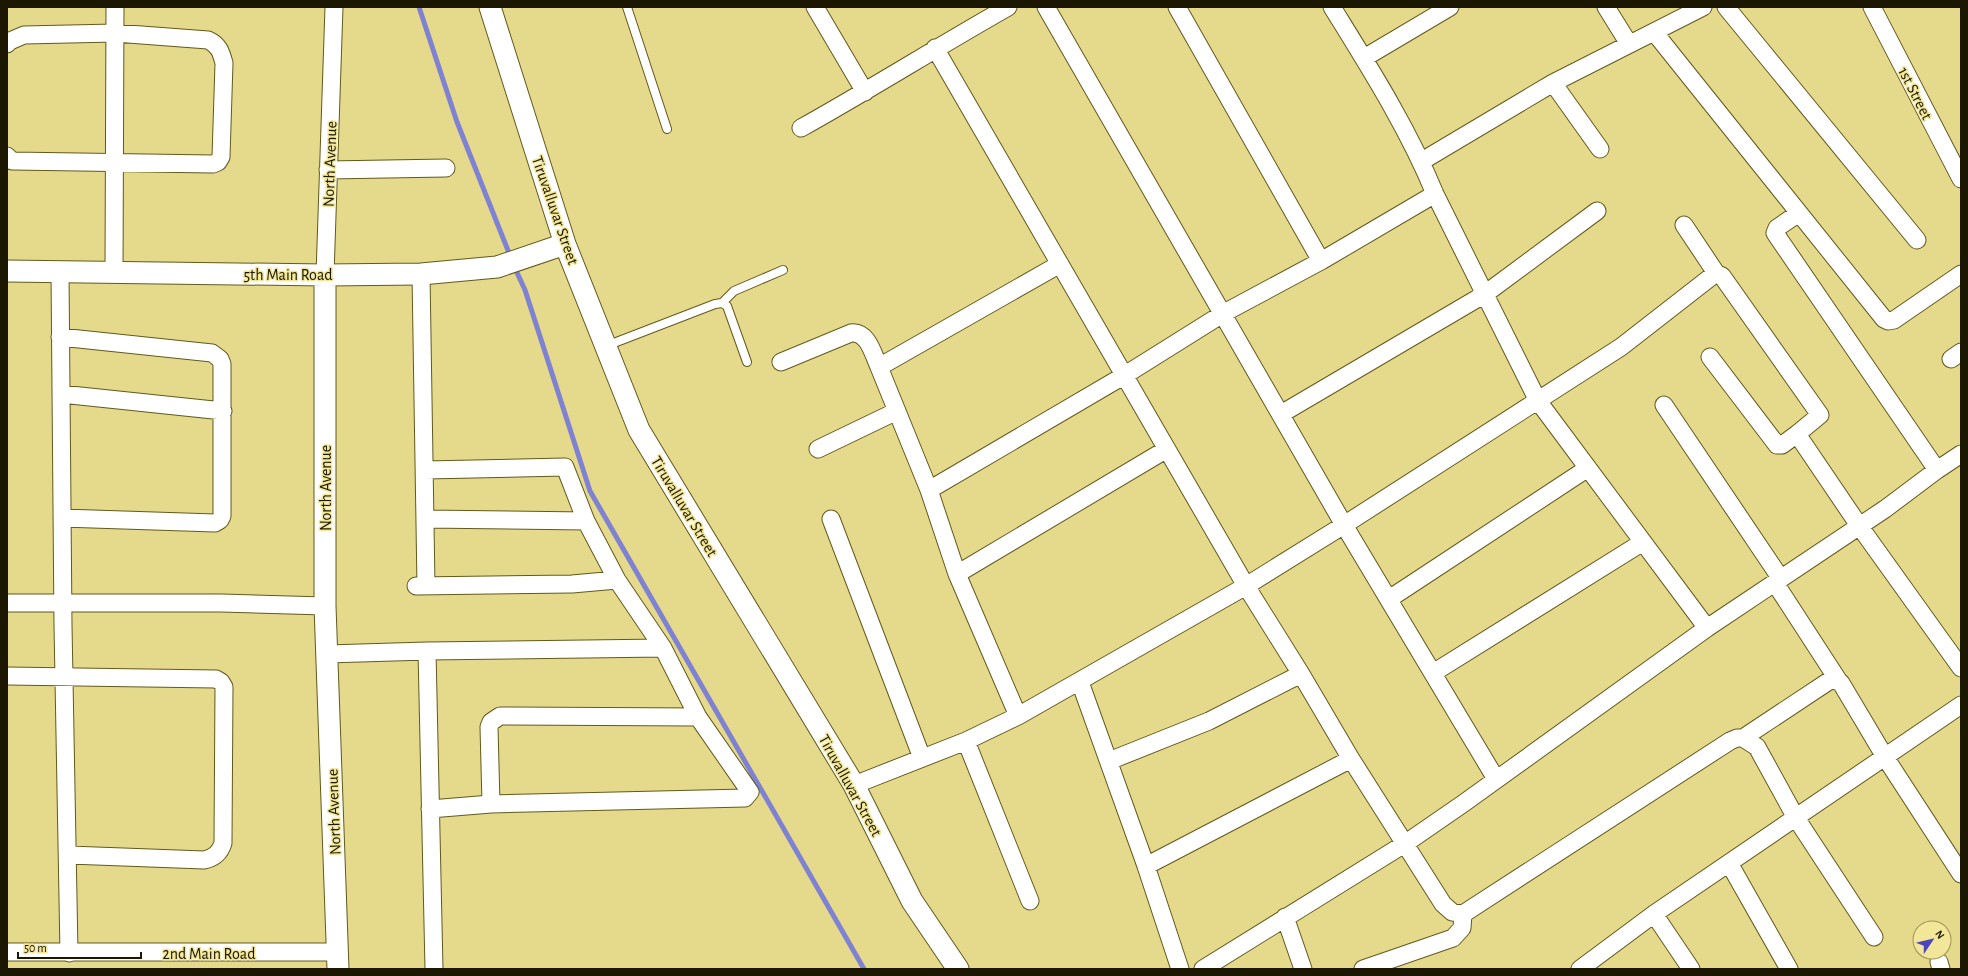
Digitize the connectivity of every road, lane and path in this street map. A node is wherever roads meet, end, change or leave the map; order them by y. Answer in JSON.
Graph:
{"nodes":[{"id":1,"x":115,"y":7,"type":"edge"},
{"id":2,"x":334,"y":7,"type":"edge"},
{"id":3,"x":490,"y":7,"type":"edge"},
{"id":4,"x":627,"y":7,"type":"edge"},
{"id":5,"x":815,"y":7,"type":"edge"},
{"id":6,"x":1008,"y":7,"type":"edge"},
{"id":7,"x":1046,"y":7,"type":"edge"},
{"id":8,"x":1177,"y":7,"type":"edge"},
{"id":9,"x":1332,"y":7,"type":"edge"},
{"id":10,"x":1450,"y":7,"type":"edge"},
{"id":11,"x":1606,"y":7,"type":"edge"},
{"id":12,"x":1704,"y":7,"type":"edge"},
{"id":13,"x":1726,"y":7,"type":"edge"},
{"id":14,"x":1872,"y":7,"type":"edge"},
{"id":15,"x":1654,"y":32,"type":"junction"},
{"id":16,"x":115,"y":33,"type":"junction"},
{"id":17,"x":7,"y":44,"type":"edge"},
{"id":18,"x":1629,"y":44,"type":"junction"},
{"id":19,"x":935,"y":48,"type":"junction"},
{"id":20,"x":1364,"y":58,"type":"junction"},
{"id":21,"x":1553,"y":83,"type":"junction"},
{"id":22,"x":865,"y":92,"type":"junction"},
{"id":23,"x":801,"y":128,"type":"dead end"},
{"id":24,"x":667,"y":130,"type":"dead end"},
{"id":25,"x":1600,"y":149,"type":"dead end"},
{"id":26,"x":7,"y":156,"type":"edge"},
{"id":27,"x":1422,"y":161,"type":"junction"},
{"id":28,"x":113,"y":162,"type":"junction"},
{"id":29,"x":446,"y":168,"type":"dead end"},
{"id":30,"x":328,"y":170,"type":"junction"},
{"id":31,"x":1961,"y":180,"type":"edge"},
{"id":32,"x":1435,"y":194,"type":"junction"},
{"id":33,"x":1597,"y":211,"type":"dead end"},
{"id":34,"x":1799,"y":213,"type":"junction"},
{"id":35,"x":1684,"y":225,"type":"dead end"},
{"id":36,"x":1917,"y":240,"type":"dead end"},
{"id":37,"x":565,"y":244,"type":"junction"},
{"id":38,"x":1321,"y":260,"type":"junction"},
{"id":39,"x":1060,"y":264,"type":"junction"},
{"id":40,"x":783,"y":270,"type":"dead end"},
{"id":41,"x":7,"y":271,"type":"edge"},
{"id":42,"x":60,"y":272,"type":"junction"},
{"id":43,"x":114,"y":272,"type":"junction"},
{"id":44,"x":1716,"y":273,"type":"junction"},
{"id":45,"x":421,"y":274,"type":"junction"},
{"id":46,"x":1961,"y":274,"type":"edge"},
{"id":47,"x":325,"y":275,"type":"junction"},
{"id":48,"x":1485,"y":294,"type":"junction"},
{"id":49,"x":722,"y":303,"type":"junction"},
{"id":50,"x":1224,"y":313,"type":"junction"},
{"id":51,"x":60,"y":337,"type":"junction"},
{"id":52,"x":606,"y":346,"type":"junction"},
{"id":53,"x":1710,"y":357,"type":"dead end"},
{"id":54,"x":747,"y":362,"type":"dead end"},
{"id":55,"x":781,"y":362,"type":"dead end"},
{"id":56,"x":879,"y":367,"type":"junction"},
{"id":57,"x":1125,"y":375,"type":"junction"},
{"id":58,"x":61,"y":394,"type":"junction"},
{"id":59,"x":1538,"y":401,"type":"junction"},
{"id":60,"x":1664,"y":405,"type":"dead end"},
{"id":61,"x":897,"y":410,"type":"junction"},
{"id":62,"x":223,"y":411,"type":"junction"},
{"id":63,"x":1281,"y":414,"type":"junction"},
{"id":64,"x":1797,"y":434,"type":"junction"},
{"id":65,"x":818,"y":449,"type":"dead end"},
{"id":66,"x":1168,"y":449,"type":"junction"},
{"id":67,"x":1960,"y":458,"type":"edge"},
{"id":68,"x":1588,"y":468,"type":"junction"},
{"id":69,"x":424,"y":470,"type":"junction"},
{"id":70,"x":1937,"y":470,"type":"junction"},
{"id":71,"x":929,"y":490,"type":"junction"},
{"id":72,"x":62,"y":518,"type":"junction"},
{"id":73,"x":426,"y":519,"type":"junction"},
{"id":74,"x":831,"y":519,"type":"dead end"},
{"id":75,"x":586,"y":521,"type":"junction"},
{"id":76,"x":1344,"y":525,"type":"junction"},
{"id":77,"x":1860,"y":527,"type":"junction"},
{"id":78,"x":1643,"y":542,"type":"junction"},
{"id":79,"x":957,"y":574,"type":"junction"},
{"id":80,"x":617,"y":580,"type":"junction"},
{"id":81,"x":1778,"y":581,"type":"junction"},
{"id":82,"x":1246,"y":586,"type":"junction"},
{"id":83,"x":1389,"y":599,"type":"junction"},
{"id":84,"x":7,"y":604,"type":"edge"},
{"id":85,"x":62,"y":604,"type":"junction"},
{"id":86,"x":325,"y":606,"type":"junction"},
{"id":87,"x":1707,"y":628,"type":"junction"},
{"id":88,"x":663,"y":648,"type":"junction"},
{"id":89,"x":427,"y":651,"type":"junction"},
{"id":90,"x":327,"y":654,"type":"junction"},
{"id":91,"x":1961,"y":668,"type":"edge"},
{"id":92,"x":1433,"y":673,"type":"junction"},
{"id":93,"x":1301,"y":674,"type":"junction"},
{"id":94,"x":7,"y":676,"type":"edge"},
{"id":95,"x":64,"y":678,"type":"junction"},
{"id":96,"x":1838,"y":680,"type":"junction"},
{"id":97,"x":1080,"y":682,"type":"junction"},
{"id":98,"x":1961,"y":705,"type":"edge"},
{"id":99,"x":1018,"y":716,"type":"junction"},
{"id":100,"x":698,"y":717,"type":"junction"},
{"id":101,"x":1744,"y":738,"type":"junction"},
{"id":102,"x":966,"y":741,"type":"junction"},
{"id":103,"x":1885,"y":757,"type":"junction"},
{"id":104,"x":922,"y":758,"type":"junction"},
{"id":105,"x":1351,"y":759,"type":"junction"},
{"id":106,"x":1109,"y":761,"type":"junction"},
{"id":107,"x":1496,"y":779,"type":"junction"},
{"id":108,"x":854,"y":785,"type":"junction"},
{"id":109,"x":491,"y":804,"type":"junction"},
{"id":110,"x":430,"y":809,"type":"junction"},
{"id":111,"x":1796,"y":818,"type":"junction"},
{"id":112,"x":1406,"y":843,"type":"junction"},
{"id":113,"x":68,"y":855,"type":"junction"},
{"id":114,"x":1729,"y":863,"type":"junction"},
{"id":115,"x":1146,"y":866,"type":"junction"},
{"id":116,"x":1961,"y":874,"type":"edge"},
{"id":117,"x":1030,"y":901,"type":"dead end"},
{"id":118,"x":1463,"y":914,"type":"junction"},
{"id":119,"x":1654,"y":914,"type":"junction"},
{"id":120,"x":1285,"y":917,"type":"junction"},
{"id":121,"x":1874,"y":937,"type":"dead end"},
{"id":122,"x":7,"y":952,"type":"edge"},
{"id":123,"x":69,"y":953,"type":"junction"},
{"id":124,"x":338,"y":961,"type":"edge"},
{"id":125,"x":434,"y":969,"type":"edge"},
{"id":126,"x":958,"y":969,"type":"edge"},
{"id":127,"x":1180,"y":969,"type":"edge"},
{"id":128,"x":1203,"y":969,"type":"edge"},
{"id":129,"x":1303,"y":969,"type":"edge"},
{"id":130,"x":1363,"y":969,"type":"edge"},
{"id":131,"x":1580,"y":969,"type":"edge"},
{"id":132,"x":1691,"y":969,"type":"edge"},
{"id":133,"x":1789,"y":969,"type":"edge"}],
"edges":[{"from":1,"to":16,"type":"street"},
{"from":2,"to":30,"type":"street","name":"North Avenue"},
{"from":3,"to":37,"type":"street","name":"Tiruvalluvar Street"},
{"from":4,"to":24,"type":"lane"},
{"from":5,"to":22,"type":"street"},
{"from":6,"to":19,"type":"street"},
{"from":7,"to":50,"type":"street"},
{"from":8,"to":38,"type":"street"},
{"from":9,"to":20,"type":"street"},
{"from":10,"to":20,"type":"street"},
{"from":11,"to":18,"type":"street"},
{"from":12,"to":15,"type":"street"},
{"from":13,"to":36,"type":"street"},
{"from":14,"to":31,"type":"street","name":"1st Street"},
{"from":15,"to":18,"type":"street"},
{"from":15,"to":34,"type":"street"},
{"from":16,"to":17,"type":"street"},
{"from":16,"to":28,"type":"street"},
{"from":16,"to":28,"type":"street"},
{"from":18,"to":21,"type":"street"},
{"from":19,"to":22,"type":"street"},
{"from":19,"to":39,"type":"street"},
{"from":20,"to":27,"type":"street"},
{"from":21,"to":25,"type":"street"},
{"from":21,"to":27,"type":"street"},
{"from":22,"to":23,"type":"street"},
{"from":26,"to":28,"type":"street"},
{"from":27,"to":32,"type":"street"},
{"from":28,"to":43,"type":"street"},
{"from":29,"to":30,"type":"street"},
{"from":30,"to":47,"type":"street","name":"North Avenue"},
{"from":32,"to":38,"type":"street"},
{"from":32,"to":48,"type":"street"},
{"from":33,"to":48,"type":"street"},
{"from":34,"to":46,"type":"street"},
{"from":34,"to":70,"type":"street"},
{"from":35,"to":44,"type":"street"},
{"from":37,"to":45,"type":"street","name":"5th Main Road"},
{"from":37,"to":52,"type":"street","name":"Tiruvalluvar Street"},
{"from":38,"to":50,"type":"street"},
{"from":39,"to":56,"type":"street"},
{"from":39,"to":57,"type":"street"},
{"from":40,"to":49,"type":"lane"},
{"from":41,"to":42,"type":"street","name":"5th Main Road"},
{"from":42,"to":43,"type":"street","name":"5th Main Road"},
{"from":42,"to":51,"type":"street"},
{"from":43,"to":47,"type":"street","name":"5th Main Road"},
{"from":44,"to":59,"type":"street"},
{"from":44,"to":64,"type":"street"},
{"from":45,"to":47,"type":"street","name":"5th Main Road"},
{"from":45,"to":69,"type":"street"},
{"from":47,"to":86,"type":"street","name":"North Avenue"},
{"from":48,"to":59,"type":"street"},
{"from":48,"to":63,"type":"street"},
{"from":49,"to":52,"type":"lane"},
{"from":49,"to":54,"type":"lane"},
{"from":50,"to":57,"type":"street"},
{"from":50,"to":63,"type":"street"},
{"from":51,"to":58,"type":"street"},
{"from":51,"to":62,"type":"street"},
{"from":52,"to":108,"type":"street","name":"Tiruvalluvar Street"},
{"from":53,"to":64,"type":"street"},
{"from":55,"to":56,"type":"street"},
{"from":56,"to":61,"type":"street"},
{"from":57,"to":66,"type":"street"},
{"from":57,"to":71,"type":"street"},
{"from":58,"to":62,"type":"street"},
{"from":58,"to":72,"type":"street"},
{"from":59,"to":68,"type":"street"},
{"from":59,"to":76,"type":"street"},
{"from":60,"to":81,"type":"street"},
{"from":61,"to":65,"type":"street"},
{"from":61,"to":71,"type":"street"},
{"from":62,"to":72,"type":"street"},
{"from":63,"to":76,"type":"street"},
{"from":64,"to":77,"type":"street"},
{"from":66,"to":79,"type":"street"},
{"from":66,"to":82,"type":"street"},
{"from":67,"to":70,"type":"street"},
{"from":68,"to":78,"type":"street"},
{"from":68,"to":83,"type":"street"},
{"from":69,"to":73,"type":"street"},
{"from":69,"to":75,"type":"street"},
{"from":70,"to":77,"type":"street"},
{"from":71,"to":79,"type":"street"},
{"from":72,"to":85,"type":"street"},
{"from":73,"to":75,"type":"street"},
{"from":73,"to":80,"type":"street"},
{"from":74,"to":104,"type":"street"},
{"from":75,"to":80,"type":"street"},
{"from":76,"to":82,"type":"street"},
{"from":76,"to":83,"type":"street"},
{"from":77,"to":81,"type":"street"},
{"from":77,"to":91,"type":"street"},
{"from":78,"to":87,"type":"street"},
{"from":78,"to":92,"type":"street"},
{"from":79,"to":99,"type":"street"},
{"from":80,"to":88,"type":"street"},
{"from":81,"to":87,"type":"street"},
{"from":81,"to":96,"type":"street"},
{"from":82,"to":93,"type":"street"},
{"from":82,"to":97,"type":"street"},
{"from":83,"to":92,"type":"street"},
{"from":84,"to":85,"type":"street"},
{"from":85,"to":86,"type":"street"},
{"from":85,"to":95,"type":"street"},
{"from":86,"to":90,"type":"street","name":"North Avenue"},
{"from":87,"to":107,"type":"street"},
{"from":88,"to":89,"type":"street"},
{"from":88,"to":100,"type":"street"},
{"from":89,"to":90,"type":"street"},
{"from":89,"to":110,"type":"street"},
{"from":90,"to":124,"type":"street","name":"North Avenue"},
{"from":92,"to":107,"type":"street"},
{"from":93,"to":105,"type":"street"},
{"from":93,"to":106,"type":"street"},
{"from":94,"to":95,"type":"street"},
{"from":95,"to":113,"type":"street"},
{"from":95,"to":113,"type":"street"},
{"from":96,"to":101,"type":"street"},
{"from":96,"to":103,"type":"street"},
{"from":97,"to":99,"type":"street"},
{"from":97,"to":106,"type":"street"},
{"from":98,"to":103,"type":"street"},
{"from":99,"to":102,"type":"street"},
{"from":100,"to":109,"type":"street"},
{"from":100,"to":109,"type":"street"},
{"from":101,"to":111,"type":"street"},
{"from":101,"to":118,"type":"street"},
{"from":102,"to":104,"type":"street"},
{"from":102,"to":117,"type":"street"},
{"from":103,"to":111,"type":"street"},
{"from":103,"to":116,"type":"street"},
{"from":104,"to":108,"type":"street"},
{"from":105,"to":112,"type":"street"},
{"from":105,"to":115,"type":"street"},
{"from":106,"to":115,"type":"street"},
{"from":107,"to":112,"type":"street"},
{"from":108,"to":126,"type":"street","name":"Tiruvalluvar Street"},
{"from":109,"to":110,"type":"street"},
{"from":110,"to":125,"type":"street"},
{"from":111,"to":114,"type":"street"},
{"from":111,"to":121,"type":"street"},
{"from":112,"to":118,"type":"street"},
{"from":112,"to":120,"type":"street"},
{"from":113,"to":123,"type":"street"},
{"from":114,"to":119,"type":"street"},
{"from":114,"to":133,"type":"street"},
{"from":115,"to":127,"type":"street"},
{"from":118,"to":130,"type":"street"},
{"from":119,"to":131,"type":"street"},
{"from":119,"to":132,"type":"street"},
{"from":120,"to":128,"type":"street"},
{"from":120,"to":129,"type":"street"},
{"from":122,"to":123,"type":"street","name":"2nd Main Road"},
{"from":123,"to":124,"type":"street","name":"2nd Main Road"}]}
